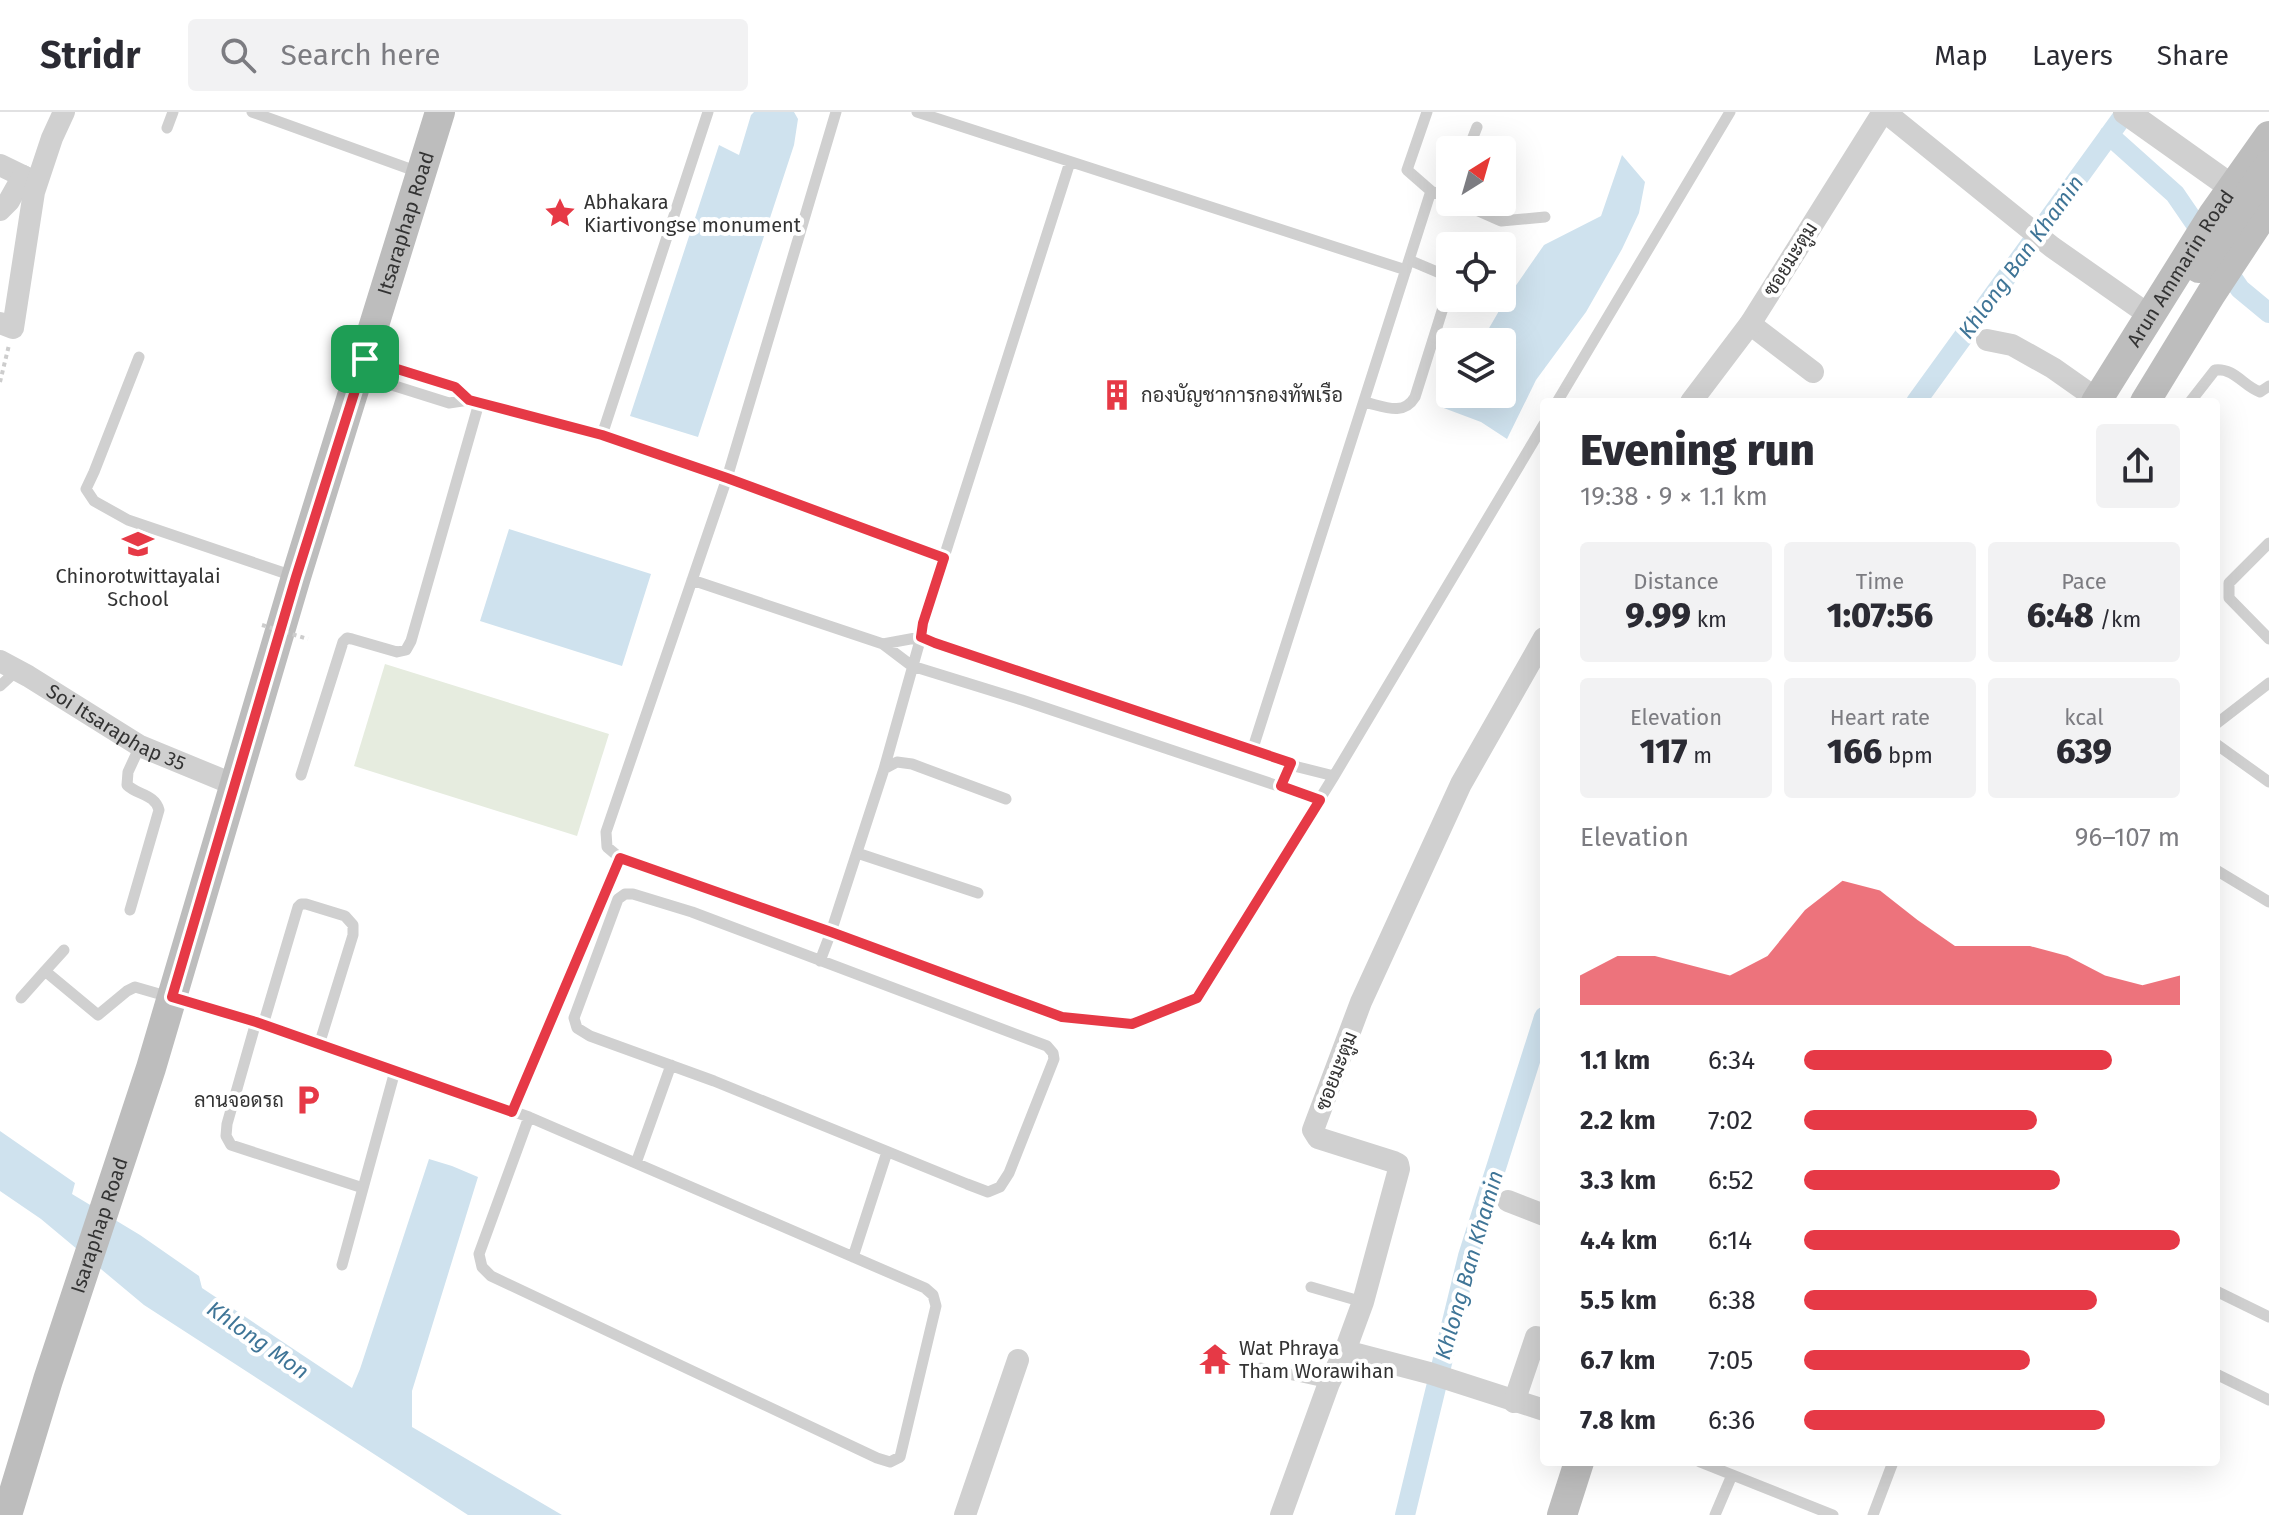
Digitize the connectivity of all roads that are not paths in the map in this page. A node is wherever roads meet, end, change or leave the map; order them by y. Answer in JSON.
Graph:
{"nodes":[{"id":1,"x":64,"y":112,"type":"edge"},
{"id":2,"x":173,"y":112,"type":"edge"},
{"id":3,"x":252,"y":112,"type":"edge"},
{"id":4,"x":440,"y":112,"type":"edge"},
{"id":5,"x":458,"y":112,"type":"edge"},
{"id":6,"x":708,"y":112,"type":"edge"},
{"id":7,"x":836,"y":112,"type":"edge"},
{"id":8,"x":917,"y":112,"type":"edge"},
{"id":9,"x":1427,"y":112,"type":"edge"},
{"id":10,"x":1730,"y":112,"type":"edge"},
{"id":11,"x":1884,"y":112,"type":"edge"},
{"id":12,"x":2130,"y":115,"type":"edge"},
{"id":13,"x":1477,"y":127,"type":"dead end"},
{"id":14,"x":167,"y":128,"type":"dead end"},
{"id":15,"x":1473,"y":136,"type":"edge"},
{"id":16,"x":2269,"y":136,"type":"edge"},
{"id":17,"x":1070,"y":162,"type":"junction"},
{"id":18,"x":0,"y":165,"type":"edge"},
{"id":19,"x":2269,"y":165,"type":"edge"},
{"id":20,"x":422,"y":173,"type":"junction"},
{"id":21,"x":30,"y":179,"type":"junction"},
{"id":22,"x":2233,"y":187,"type":"junction"},
{"id":23,"x":1431,"y":191,"type":"junction"},
{"id":24,"x":1436,"y":193,"type":"edge"},
{"id":25,"x":2267,"y":209,"type":"edge"},
{"id":26,"x":0,"y":210,"type":"edge"},
{"id":27,"x":1490,"y":216,"type":"edge"},
{"id":28,"x":1545,"y":217,"type":"dead end"},
{"id":29,"x":1408,"y":265,"type":"junction"},
{"id":30,"x":2149,"y":315,"type":"junction"},
{"id":31,"x":1750,"y":324,"type":"junction"},
{"id":32,"x":6,"y":325,"type":"edge"},
{"id":33,"x":1987,"y":340,"type":"dead end"},
{"id":34,"x":139,"y":357,"type":"dead end"},
{"id":35,"x":371,"y":370,"type":"junction"},
{"id":36,"x":1813,"y":372,"type":"dead end"},
{"id":37,"x":2269,"y":386,"type":"edge"},
{"id":38,"x":1559,"y":398,"type":"edge"},
{"id":39,"x":1694,"y":398,"type":"edge"},
{"id":40,"x":2118,"y":398,"type":"edge"},
{"id":41,"x":2126,"y":398,"type":"edge"},
{"id":42,"x":2127,"y":398,"type":"edge"},
{"id":43,"x":2127,"y":398,"type":"edge"},
{"id":44,"x":2193,"y":398,"type":"edge"},
{"id":45,"x":474,"y":402,"type":"junction"},
{"id":46,"x":1364,"y":402,"type":"junction"},
{"id":47,"x":1540,"y":431,"type":"edge"},
{"id":48,"x":602,"y":435,"type":"junction"},
{"id":49,"x":727,"y":478,"type":"junction"},
{"id":50,"x":2269,"y":543,"type":"edge"},
{"id":51,"x":944,"y":558,"type":"junction"},
{"id":52,"x":296,"y":577,"type":"junction"},
{"id":53,"x":692,"y":580,"type":"junction"},
{"id":54,"x":921,"y":637,"type":"junction"},
{"id":55,"x":2269,"y":639,"type":"edge"},
{"id":56,"x":883,"y":644,"type":"junction"},
{"id":57,"x":1540,"y":654,"type":"edge"},
{"id":58,"x":0,"y":661,"type":"edge"},
{"id":59,"x":912,"y":666,"type":"junction"},
{"id":60,"x":20,"y":673,"type":"junction"},
{"id":61,"x":2269,"y":683,"type":"edge"},
{"id":62,"x":0,"y":686,"type":"edge"},
{"id":63,"x":2220,"y":721,"type":"edge"},
{"id":64,"x":140,"y":746,"type":"junction"},
{"id":65,"x":2220,"y":747,"type":"edge"},
{"id":66,"x":1252,"y":751,"type":"junction"},
{"id":67,"x":1291,"y":763,"type":"junction"},
{"id":68,"x":884,"y":769,"type":"junction"},
{"id":69,"x":301,"y":775,"type":"dead end"},
{"id":70,"x":1334,"y":776,"type":"junction"},
{"id":71,"x":2269,"y":782,"type":"edge"},
{"id":72,"x":235,"y":785,"type":"junction"},
{"id":73,"x":1281,"y":786,"type":"junction"},
{"id":74,"x":1006,"y":799,"type":"dead end"},
{"id":75,"x":1320,"y":800,"type":"junction"},
{"id":76,"x":857,"y":853,"type":"junction"},
{"id":77,"x":620,"y":858,"type":"junction"},
{"id":78,"x":2220,"y":872,"type":"edge"},
{"id":79,"x":978,"y":893,"type":"dead end"},
{"id":80,"x":2269,"y":902,"type":"edge"},
{"id":81,"x":130,"y":910,"type":"dead end"},
{"id":82,"x":831,"y":932,"type":"junction"},
{"id":83,"x":64,"y":950,"type":"dead end"},
{"id":84,"x":820,"y":961,"type":"junction"},
{"id":85,"x":45,"y":971,"type":"junction"},
{"id":86,"x":21,"y":998,"type":"dead end"},
{"id":87,"x":180,"y":999,"type":"junction"},
{"id":88,"x":260,"y":1024,"type":"junction"},
{"id":89,"x":319,"y":1045,"type":"junction"},
{"id":90,"x":671,"y":1065,"type":"junction"},
{"id":91,"x":395,"y":1071,"type":"junction"},
{"id":92,"x":158,"y":1072,"type":"joint"},
{"id":93,"x":512,"y":1112,"type":"junction"},
{"id":94,"x":529,"y":1117,"type":"junction"},
{"id":95,"x":887,"y":1152,"type":"junction"},
{"id":96,"x":636,"y":1163,"type":"junction"},
{"id":97,"x":363,"y":1188,"type":"junction"},
{"id":98,"x":1508,"y":1201,"type":"dead end"},
{"id":99,"x":1540,"y":1213,"type":"edge"},
{"id":100,"x":853,"y":1257,"type":"junction"},
{"id":101,"x":342,"y":1265,"type":"dead end"},
{"id":102,"x":1311,"y":1287,"type":"dead end"},
{"id":103,"x":2220,"y":1293,"type":"edge"},
{"id":104,"x":1363,"y":1302,"type":"junction"},
{"id":105,"x":2269,"y":1317,"type":"edge"},
{"id":106,"x":1536,"y":1337,"type":"dead end"},
{"id":107,"x":1345,"y":1351,"type":"junction"},
{"id":108,"x":1018,"y":1360,"type":"dead end"},
{"id":109,"x":1261,"y":1368,"type":"dead end"},
{"id":110,"x":2220,"y":1376,"type":"edge"},
{"id":111,"x":1329,"y":1383,"type":"junction"},
{"id":112,"x":57,"y":1384,"type":"junction"},
{"id":113,"x":2269,"y":1400,"type":"edge"},
{"id":114,"x":1514,"y":1402,"type":"junction"},
{"id":115,"x":1540,"y":1409,"type":"edge"},
{"id":116,"x":1578,"y":1466,"type":"edge"},
{"id":117,"x":1710,"y":1466,"type":"edge"},
{"id":118,"x":1891,"y":1466,"type":"edge"},
{"id":119,"x":1732,"y":1475,"type":"junction"},
{"id":120,"x":7,"y":1515,"type":"edge"},
{"id":121,"x":28,"y":1515,"type":"edge"},
{"id":122,"x":965,"y":1515,"type":"edge"},
{"id":123,"x":1281,"y":1515,"type":"edge"},
{"id":124,"x":1562,"y":1515,"type":"edge"},
{"id":125,"x":1715,"y":1515,"type":"edge"},
{"id":126,"x":1833,"y":1515,"type":"edge"},
{"id":127,"x":1873,"y":1515,"type":"edge"}],
"edges":[{"from":1,"to":21,"type":"street"},
{"from":2,"to":14,"type":"lane"},
{"from":3,"to":20,"type":"lane"},
{"from":4,"to":20,"type":"main road","name":"Itsaraphap Road"},
{"from":5,"to":35,"type":"main road"},
{"from":6,"to":48,"type":"lane"},
{"from":7,"to":49,"type":"lane"},
{"from":8,"to":17,"type":"lane"},
{"from":9,"to":23,"type":"lane"},
{"from":10,"to":38,"type":"lane"},
{"from":11,"to":30,"type":"street"},
{"from":11,"to":31,"type":"street","name":"ซอยมะตูม"},
{"from":12,"to":22,"type":"street"},
{"from":13,"to":15,"type":"lane"},
{"from":16,"to":22,"type":"main road","name":"Arun Ammarin Road"},
{"from":17,"to":29,"type":"lane"},
{"from":17,"to":51,"type":"lane"},
{"from":18,"to":21,"type":"street"},
{"from":19,"to":42,"type":"main road","bridge":true},
{"from":20,"to":35,"type":"main road","name":"Itsaraphap Road"},
{"from":21,"to":26,"type":"street"},
{"from":21,"to":32,"type":"street"},
{"from":22,"to":25,"type":"street"},
{"from":22,"to":30,"type":"main road","name":"Arun Ammarin Road"},
{"from":23,"to":24,"type":"lane"},
{"from":23,"to":29,"type":"lane"},
{"from":25,"to":43,"type":"main road","name":"Arun Ammarin Road"},
{"from":27,"to":28,"type":"lane"},
{"from":29,"to":46,"type":"lane"},
{"from":29,"to":46,"type":"lane"},
{"from":30,"to":41,"type":"main road","name":"Arun Ammarin Road"},
{"from":31,"to":36,"type":"street"},
{"from":31,"to":39,"type":"street","name":"ซอยมะตูม"},
{"from":33,"to":40,"type":"street"},
{"from":34,"to":52,"type":"lane"},
{"from":35,"to":45,"type":"lane"},
{"from":35,"to":52,"type":"main road","name":"Itsaraphap Road"},
{"from":35,"to":87,"type":"main road"},
{"from":37,"to":44,"type":"lane"},
{"from":45,"to":48,"type":"lane"},
{"from":45,"to":69,"type":"lane"},
{"from":46,"to":66,"type":"lane"},
{"from":47,"to":70,"type":"lane"},
{"from":48,"to":49,"type":"lane"},
{"from":49,"to":51,"type":"lane"},
{"from":49,"to":53,"type":"lane"},
{"from":50,"to":55,"type":"lane"},
{"from":51,"to":54,"type":"lane"},
{"from":52,"to":72,"type":"main road","name":"Itsaraphap Road"},
{"from":53,"to":56,"type":"lane"},
{"from":53,"to":77,"type":"lane"},
{"from":54,"to":56,"type":"lane"},
{"from":54,"to":59,"type":"lane"},
{"from":54,"to":66,"type":"lane"},
{"from":56,"to":59,"type":"lane"},
{"from":57,"to":104,"type":"street","name":"ซอยมะตูม"},
{"from":58,"to":60,"type":"street","name":"Soi Itsaraphap 35"},
{"from":59,"to":68,"type":"lane"},
{"from":59,"to":73,"type":"lane"},
{"from":60,"to":62,"type":"lane"},
{"from":60,"to":64,"type":"street","name":"Soi Itsaraphap 35"},
{"from":61,"to":63,"type":"lane"},
{"from":64,"to":72,"type":"street","name":"Soi Itsaraphap 35"},
{"from":64,"to":81,"type":"lane"},
{"from":65,"to":71,"type":"lane"},
{"from":66,"to":67,"type":"lane"},
{"from":67,"to":70,"type":"lane"},
{"from":67,"to":73,"type":"lane"},
{"from":68,"to":74,"type":"lane"},
{"from":68,"to":76,"type":"lane"},
{"from":70,"to":75,"type":"lane"},
{"from":72,"to":87,"type":"main road","name":"Itsaraphap Road"},
{"from":73,"to":75,"type":"lane"},
{"from":75,"to":82,"type":"lane"},
{"from":76,"to":79,"type":"lane"},
{"from":76,"to":82,"type":"lane"},
{"from":77,"to":82,"type":"lane"},
{"from":77,"to":93,"type":"lane"},
{"from":78,"to":80,"type":"lane"},
{"from":82,"to":84,"type":"lane"},
{"from":83,"to":85,"type":"lane"},
{"from":84,"to":90,"type":"lane"},
{"from":84,"to":95,"type":"lane"},
{"from":85,"to":86,"type":"lane"},
{"from":85,"to":87,"type":"lane"},
{"from":87,"to":88,"type":"lane"},
{"from":87,"to":92,"type":"main road","name":"Itsaraphap Road"},
{"from":88,"to":89,"type":"lane"},
{"from":88,"to":89,"type":"lane"},
{"from":88,"to":97,"type":"lane"},
{"from":89,"to":91,"type":"lane"},
{"from":90,"to":95,"type":"lane"},
{"from":90,"to":96,"type":"lane"},
{"from":91,"to":93,"type":"lane"},
{"from":91,"to":97,"type":"lane"},
{"from":92,"to":112,"type":"main road","name":"Isaraphap Road"},
{"from":93,"to":94,"type":"lane"},
{"from":94,"to":96,"type":"lane"},
{"from":94,"to":100,"type":"lane"},
{"from":95,"to":100,"type":"lane"},
{"from":96,"to":100,"type":"lane"},
{"from":97,"to":101,"type":"lane"},
{"from":98,"to":99,"type":"street"},
{"from":102,"to":104,"type":"lane"},
{"from":103,"to":105,"type":"lane"},
{"from":104,"to":107,"type":"street","name":"ซอยมะตูม"},
{"from":106,"to":114,"type":"street"},
{"from":107,"to":111,"type":"street","name":"ซอยมะตูม"},
{"from":107,"to":114,"type":"street"},
{"from":108,"to":122,"type":"street"},
{"from":109,"to":111,"type":"lane"},
{"from":110,"to":113,"type":"lane"},
{"from":111,"to":123,"type":"street","name":"ซอยมะตูม"},
{"from":112,"to":120,"type":"main road"},
{"from":112,"to":121,"type":"main road"},
{"from":114,"to":115,"type":"street"},
{"from":116,"to":124,"type":"main road"},
{"from":117,"to":119,"type":"lane"},
{"from":118,"to":127,"type":"lane"},
{"from":119,"to":125,"type":"lane"},
{"from":119,"to":126,"type":"lane"}]}
